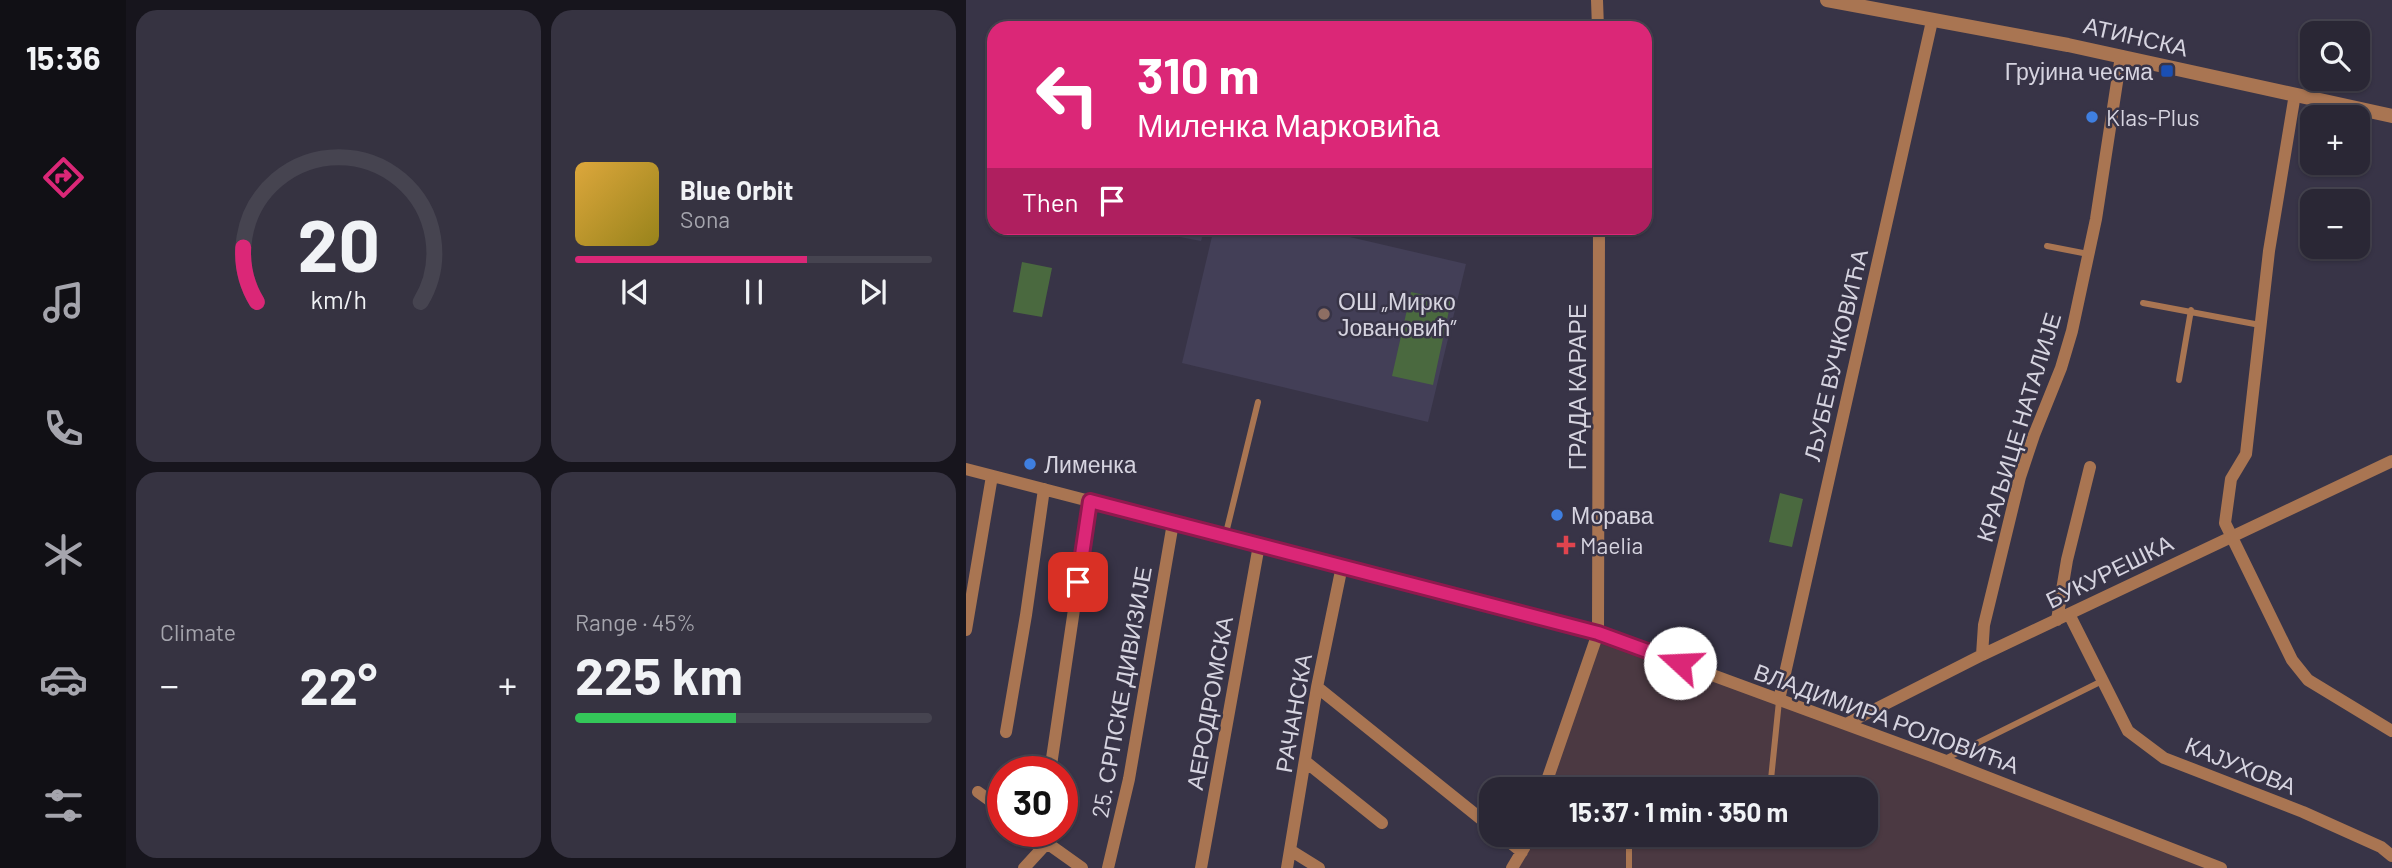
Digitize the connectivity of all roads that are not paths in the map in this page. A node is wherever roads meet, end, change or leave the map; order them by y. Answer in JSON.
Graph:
{"nodes":[{"id":1,"x":1597,"y":0,"type":"edge"},
{"id":2,"x":1827,"y":0,"type":"edge"},
{"id":3,"x":1932,"y":20,"type":"junction"},
{"id":4,"x":1598,"y":21,"type":"edge"},
{"id":5,"x":2121,"y":57,"type":"junction"},
{"id":6,"x":2295,"y":94,"type":"junction"},
{"id":7,"x":2392,"y":116,"type":"edge"},
{"id":8,"x":1599,"y":235,"type":"edge"},
{"id":9,"x":2047,"y":246,"type":"dead end"},
{"id":10,"x":2090,"y":254,"type":"junction"},
{"id":11,"x":2143,"y":303,"type":"dead end"},
{"id":12,"x":2191,"y":310,"type":"junction"},
{"id":13,"x":2260,"y":325,"type":"junction"},
{"id":14,"x":2179,"y":380,"type":"dead end"},
{"id":15,"x":1258,"y":402,"type":"dead end"},
{"id":16,"x":2392,"y":461,"type":"edge"},
{"id":17,"x":2090,"y":467,"type":"dead end"},
{"id":18,"x":966,"y":469,"type":"edge"},
{"id":19,"x":992,"y":476,"type":"junction"},
{"id":20,"x":1044,"y":489,"type":"junction"},
{"id":21,"x":1090,"y":501,"type":"junction"},
{"id":22,"x":1173,"y":523,"type":"junction"},
{"id":23,"x":2230,"y":536,"type":"junction"},
{"id":24,"x":1225,"y":537,"type":"junction"},
{"id":25,"x":1259,"y":545,"type":"junction"},
{"id":26,"x":1342,"y":566,"type":"junction"},
{"id":27,"x":2063,"y":617,"type":"junction"},
{"id":28,"x":966,"y":630,"type":"edge"},
{"id":29,"x":1598,"y":633,"type":"junction"},
{"id":30,"x":1982,"y":655,"type":"junction"},
{"id":31,"x":2104,"y":680,"type":"junction"},
{"id":32,"x":1317,"y":687,"type":"junction"},
{"id":33,"x":1779,"y":700,"type":"junction"},
{"id":34,"x":1846,"y":723,"type":"junction"},
{"id":35,"x":2392,"y":731,"type":"edge"},
{"id":36,"x":1006,"y":732,"type":"dead end"},
{"id":37,"x":1052,"y":756,"type":"edge"},
{"id":38,"x":1943,"y":760,"type":"junction"},
{"id":39,"x":1306,"y":762,"type":"junction"},
{"id":40,"x":1548,"y":777,"type":"edge"},
{"id":41,"x":1771,"y":777,"type":"edge"},
{"id":42,"x":978,"y":792,"type":"dead end"},
{"id":43,"x":987,"y":798,"type":"edge"},
{"id":44,"x":1479,"y":817,"type":"edge"},
{"id":45,"x":1382,"y":823,"type":"dead end"},
{"id":46,"x":1034,"y":847,"type":"edge"},
{"id":47,"x":1055,"y":847,"type":"edge"},
{"id":48,"x":1516,"y":847,"type":"edge"},
{"id":49,"x":1524,"y":847,"type":"edge"},
{"id":50,"x":1630,"y":847,"type":"edge"},
{"id":51,"x":1290,"y":850,"type":"junction"},
{"id":52,"x":1522,"y":852,"type":"junction"},
{"id":53,"x":2392,"y":856,"type":"edge"},
{"id":54,"x":1024,"y":868,"type":"edge"},
{"id":55,"x":1082,"y":868,"type":"edge"},
{"id":56,"x":1108,"y":868,"type":"edge"},
{"id":57,"x":1201,"y":868,"type":"edge"},
{"id":58,"x":1287,"y":868,"type":"edge"},
{"id":59,"x":1319,"y":868,"type":"edge"},
{"id":60,"x":1512,"y":868,"type":"edge"},
{"id":61,"x":1629,"y":868,"type":"edge"},
{"id":62,"x":2221,"y":868,"type":"edge"}],
"edges":[{"from":1,"to":4,"type":"street"},
{"from":2,"to":3,"type":"street","name":"АТИНСКА"},
{"from":3,"to":5,"type":"street","name":"АТИНСКА"},
{"from":3,"to":33,"type":"street","name":"ЉУБЕ ВУЧКОВИЋА"},
{"from":5,"to":6,"type":"street","name":"АТИНСКА"},
{"from":5,"to":10,"type":"street","name":"КРАЉИЦЕ НАТАЛИЈЕ"},
{"from":6,"to":7,"type":"street","name":"АТИНСКА"},
{"from":6,"to":13,"type":"street"},
{"from":8,"to":29,"type":"street","name":"ГРАДА КАРАРЕ"},
{"from":9,"to":10,"type":"lane"},
{"from":10,"to":30,"type":"street","name":"КРАЉИЦЕ НАТАЛИЈЕ"},
{"from":11,"to":12,"type":"lane"},
{"from":12,"to":13,"type":"lane"},
{"from":12,"to":14,"type":"lane"},
{"from":13,"to":23,"type":"street"},
{"from":15,"to":24,"type":"lane"},
{"from":16,"to":23,"type":"street","name":"БУКУРЕШКА"},
{"from":17,"to":27,"type":"street"},
{"from":18,"to":19,"type":"street","name":"ВЛАДИМИРА РОЛОВИЋА"},
{"from":19,"to":20,"type":"street","name":"ВЛАДИМИРА РОЛОВИЋА"},
{"from":19,"to":28,"type":"street"},
{"from":20,"to":21,"type":"street","name":"ВЛАДИМИРА РОЛОВИЋА"},
{"from":20,"to":36,"type":"street"},
{"from":21,"to":22,"type":"street","name":"ВЛАДИМИРА РОЛОВИЋА"},
{"from":21,"to":37,"type":"street"},
{"from":22,"to":24,"type":"street","name":"ВЛАДИМИРА РОЛОВИЋА"},
{"from":22,"to":56,"type":"street","name":"25. СРПСКЕ ДИВИЗИЈЕ"},
{"from":23,"to":27,"type":"street","name":"БУКУРЕШКА"},
{"from":23,"to":35,"type":"street"},
{"from":24,"to":25,"type":"street","name":"ВЛАДИМИРА РОЛОВИЋА"},
{"from":25,"to":26,"type":"street","name":"ВЛАДИМИРА РОЛОВИЋА"},
{"from":25,"to":57,"type":"street","name":"АЕРОДРОМСКА"},
{"from":26,"to":29,"type":"street","name":"ВЛАДИМИРА РОЛОВИЋА"},
{"from":26,"to":32,"type":"street","name":"РАЧАНСКА"},
{"from":27,"to":30,"type":"street","name":"БУКУРЕШКА"},
{"from":27,"to":31,"type":"street","name":"КАЈУХОВА"},
{"from":29,"to":33,"type":"street","name":"ВЛАДИМИРА РОЛОВИЋА"},
{"from":29,"to":40,"type":"street","name":"ГРАДА КАРАРЕ"},
{"from":30,"to":34,"type":"street","name":"БУКУРЕШКА"},
{"from":31,"to":38,"type":"lane"},
{"from":31,"to":53,"type":"street","name":"КАЈУХОВА"},
{"from":32,"to":39,"type":"street","name":"РАЧАНСКА"},
{"from":32,"to":44,"type":"street"},
{"from":33,"to":34,"type":"street","name":"ВЛАДИМИРА РОЛОВИЋА"},
{"from":33,"to":41,"type":"lane"},
{"from":34,"to":38,"type":"street","name":"ВЛАДИМИРА РОЛОВИЋА"},
{"from":38,"to":62,"type":"street","name":"ВЛАДИМИРА РОЛОВИЋА"},
{"from":39,"to":45,"type":"street"},
{"from":39,"to":51,"type":"street","name":"РАЧАНСКА"},
{"from":42,"to":43,"type":"street"},
{"from":46,"to":54,"type":"street"},
{"from":47,"to":55,"type":"street"},
{"from":48,"to":52,"type":"street"},
{"from":49,"to":52,"type":"street"},
{"from":50,"to":61,"type":"lane"},
{"from":51,"to":58,"type":"street","name":"РАЧАНСКА"},
{"from":51,"to":59,"type":"street"},
{"from":52,"to":60,"type":"street"}]}
